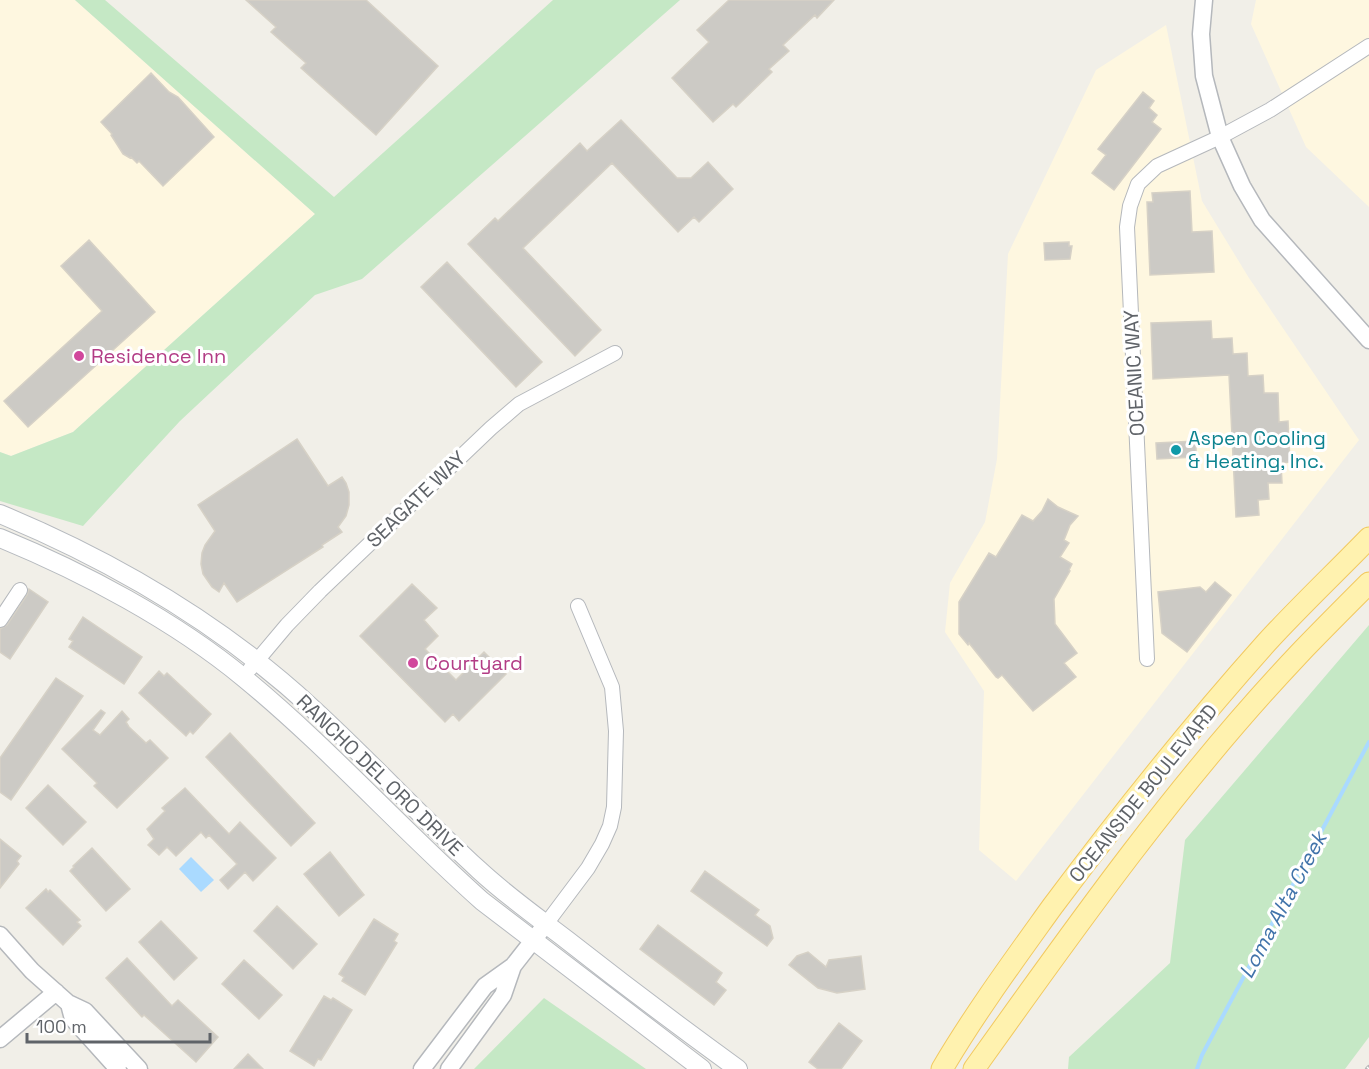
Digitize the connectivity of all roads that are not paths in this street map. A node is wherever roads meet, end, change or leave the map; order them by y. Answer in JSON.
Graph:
{"nodes":[{"id":1,"x":1204,"y":0,"type":"edge"},
{"id":2,"x":1369,"y":46,"type":"edge"},
{"id":3,"x":1220,"y":136,"type":"junction"},
{"id":4,"x":1369,"y":339,"type":"edge"},
{"id":5,"x":615,"y":353,"type":"dead end"},
{"id":6,"x":0,"y":514,"type":"edge"},
{"id":7,"x":0,"y":538,"type":"edge"},
{"id":8,"x":1369,"y":538,"type":"edge"},
{"id":9,"x":1369,"y":583,"type":"edge"},
{"id":10,"x":20,"y":590,"type":"dead end"},
{"id":11,"x":578,"y":606,"type":"dead end"},
{"id":12,"x":0,"y":620,"type":"edge"},
{"id":13,"x":1147,"y":659,"type":"dead end"},
{"id":14,"x":256,"y":661,"type":"junction"},
{"id":15,"x":243,"y":677,"type":"junction"},
{"id":16,"x":546,"y":924,"type":"junction"},
{"id":17,"x":0,"y":935,"type":"edge"},
{"id":18,"x":532,"y":941,"type":"junction"},
{"id":19,"x":513,"y":966,"type":"junction"},
{"id":20,"x":56,"y":992,"type":"junction"},
{"id":21,"x":69,"y":1004,"type":"junction"},
{"id":22,"x":0,"y":1039,"type":"edge"},
{"id":23,"x":118,"y":1069,"type":"edge"},
{"id":24,"x":139,"y":1069,"type":"edge"},
{"id":25,"x":422,"y":1069,"type":"edge"},
{"id":26,"x":449,"y":1069,"type":"edge"},
{"id":27,"x":702,"y":1069,"type":"edge"},
{"id":28,"x":738,"y":1069,"type":"edge"},
{"id":29,"x":942,"y":1069,"type":"edge"},
{"id":30,"x":974,"y":1069,"type":"edge"}],
"edges":[{"from":1,"to":3,"type":"street"},
{"from":2,"to":3,"type":"street","name":"OCEANIC WAY"},
{"from":3,"to":4,"type":"street"},
{"from":3,"to":13,"type":"street","name":"OCEANIC WAY"},
{"from":5,"to":14,"type":"street","name":"SEAGATE WAY"},
{"from":6,"to":14,"type":"main road","name":"RANCHO DEL ORO DRIVE"},
{"from":7,"to":15,"type":"main road","name":"RANCHO DEL ORO DRIVE"},
{"from":8,"to":29,"type":"main road","name":"OCEANSIDE BOULEVARD"},
{"from":9,"to":30,"type":"main road","name":"OCEANSIDE BOULEVARD"},
{"from":10,"to":12,"type":"street"},
{"from":11,"to":16,"type":"street"},
{"from":14,"to":15,"type":"street","name":"SEAGATE WAY"},
{"from":14,"to":16,"type":"main road","name":"RANCHO DEL ORO DRIVE"},
{"from":15,"to":18,"type":"main road","name":"RANCHO DEL ORO DRIVE"},
{"from":16,"to":18,"type":"street"},
{"from":16,"to":28,"type":"main road","name":"RANCHO DEL ORO DRIVE"},
{"from":17,"to":20,"type":"street"},
{"from":18,"to":19,"type":"street"},
{"from":18,"to":27,"type":"main road","name":"RANCHO DEL ORO DRIVE"},
{"from":19,"to":25,"type":"street"},
{"from":19,"to":26,"type":"street"},
{"from":20,"to":21,"type":"street"},
{"from":20,"to":22,"type":"street"},
{"from":21,"to":23,"type":"street"},
{"from":21,"to":24,"type":"street"}]}
